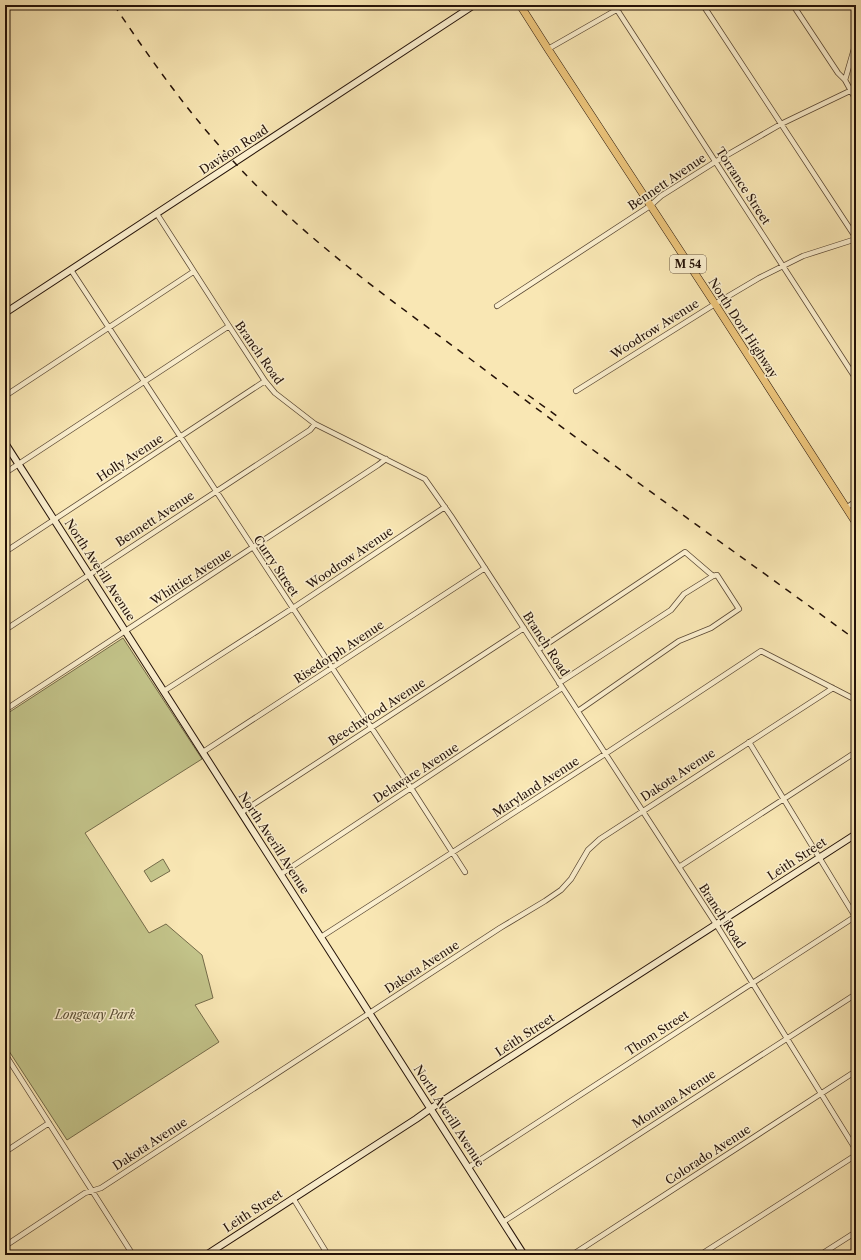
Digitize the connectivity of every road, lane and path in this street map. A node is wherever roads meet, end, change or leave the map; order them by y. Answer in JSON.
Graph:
{"nodes":[{"id":1,"x":474,"y":5,"type":"edge"},
{"id":2,"x":520,"y":5,"type":"edge"},
{"id":3,"x":614,"y":5,"type":"edge"},
{"id":4,"x":625,"y":5,"type":"edge"},
{"id":5,"x":703,"y":5,"type":"edge"},
{"id":6,"x":793,"y":5,"type":"edge"},
{"id":7,"x":617,"y":10,"type":"junction"},
{"id":8,"x":856,"y":42,"type":"edge"},
{"id":9,"x":548,"y":49,"type":"junction"},
{"id":10,"x":845,"y":80,"type":"junction"},
{"id":11,"x":856,"y":88,"type":"edge"},
{"id":12,"x":850,"y":91,"type":"junction"},
{"id":13,"x":856,"y":100,"type":"edge"},
{"id":14,"x":781,"y":124,"type":"junction"},
{"id":15,"x":716,"y":162,"type":"junction"},
{"id":16,"x":650,"y":206,"type":"junction"},
{"id":17,"x":157,"y":214,"type":"junction"},
{"id":18,"x":856,"y":238,"type":"edge"},
{"id":19,"x":783,"y":266,"type":"junction"},
{"id":20,"x":71,"y":270,"type":"junction"},
{"id":21,"x":193,"y":272,"type":"junction"},
{"id":22,"x":715,"y":304,"type":"junction"},
{"id":23,"x":497,"y":306,"type":"dead end"},
{"id":24,"x":5,"y":313,"type":"edge"},
{"id":25,"x":229,"y":326,"type":"junction"},
{"id":26,"x":109,"y":328,"type":"junction"},
{"id":27,"x":856,"y":379,"type":"edge"},
{"id":28,"x":265,"y":381,"type":"junction"},
{"id":29,"x":144,"y":382,"type":"junction"},
{"id":30,"x":576,"y":391,"type":"dead end"},
{"id":31,"x":5,"y":396,"type":"edge"},
{"id":32,"x":315,"y":424,"type":"junction"},
{"id":33,"x":180,"y":437,"type":"junction"},
{"id":34,"x":5,"y":443,"type":"edge"},
{"id":35,"x":386,"y":459,"type":"junction"},
{"id":36,"x":19,"y":464,"type":"junction"},
{"id":37,"x":5,"y":473,"type":"edge"},
{"id":38,"x":216,"y":492,"type":"junction"},
{"id":39,"x":856,"y":501,"type":"edge"},
{"id":40,"x":445,"y":507,"type":"junction"},
{"id":41,"x":846,"y":508,"type":"junction"},
{"id":42,"x":54,"y":520,"type":"junction"},
{"id":43,"x":856,"y":523,"type":"edge"},
{"id":44,"x":252,"y":548,"type":"junction"},
{"id":45,"x":5,"y":552,"type":"edge"},
{"id":46,"x":485,"y":568,"type":"junction"},
{"id":47,"x":90,"y":574,"type":"junction"},
{"id":48,"x":713,"y":576,"type":"junction"},
{"id":49,"x":293,"y":608,"type":"junction"},
{"id":50,"x":524,"y":628,"type":"junction"},
{"id":51,"x":5,"y":630,"type":"edge"},
{"id":52,"x":126,"y":631,"type":"junction"},
{"id":53,"x":538,"y":650,"type":"junction"},
{"id":54,"x":332,"y":669,"type":"junction"},
{"id":55,"x":559,"y":683,"type":"junction"},
{"id":56,"x":562,"y":688,"type":"junction"},
{"id":57,"x":833,"y":688,"type":"junction"},
{"id":58,"x":164,"y":691,"type":"junction"},
{"id":59,"x":856,"y":700,"type":"edge"},
{"id":60,"x":5,"y":710,"type":"edge"},
{"id":61,"x":578,"y":711,"type":"junction"},
{"id":62,"x":371,"y":729,"type":"junction"},
{"id":63,"x":749,"y":742,"type":"junction"},
{"id":64,"x":203,"y":752,"type":"junction"},
{"id":65,"x":856,"y":752,"type":"edge"},
{"id":66,"x":605,"y":754,"type":"junction"},
{"id":67,"x":411,"y":788,"type":"junction"},
{"id":68,"x":784,"y":799,"type":"junction"},
{"id":69,"x":642,"y":811,"type":"junction"},
{"id":70,"x":242,"y":812,"type":"junction"},
{"id":71,"x":856,"y":834,"type":"edge"},
{"id":72,"x":452,"y":852,"type":"junction"},
{"id":73,"x":819,"y":858,"type":"junction"},
{"id":74,"x":679,"y":867,"type":"junction"},
{"id":75,"x":464,"y":872,"type":"dead end"},
{"id":76,"x":281,"y":874,"type":"junction"},
{"id":77,"x":856,"y":917,"type":"edge"},
{"id":78,"x":716,"y":924,"type":"junction"},
{"id":79,"x":321,"y":937,"type":"junction"},
{"id":80,"x":752,"y":982,"type":"junction"},
{"id":81,"x":856,"y":994,"type":"edge"},
{"id":82,"x":370,"y":1012,"type":"junction"},
{"id":83,"x":788,"y":1038,"type":"junction"},
{"id":84,"x":5,"y":1054,"type":"edge"},
{"id":85,"x":7,"y":1061,"type":"edge"},
{"id":86,"x":856,"y":1071,"type":"edge"},
{"id":87,"x":821,"y":1094,"type":"junction"},
{"id":88,"x":430,"y":1109,"type":"junction"},
{"id":89,"x":49,"y":1123,"type":"junction"},
{"id":90,"x":856,"y":1150,"type":"edge"},
{"id":91,"x":5,"y":1152,"type":"edge"},
{"id":92,"x":856,"y":1155,"type":"edge"},
{"id":93,"x":468,"y":1167,"type":"junction"},
{"id":94,"x":92,"y":1191,"type":"junction"},
{"id":95,"x":293,"y":1198,"type":"junction"},
{"id":96,"x":503,"y":1222,"type":"junction"},
{"id":97,"x":856,"y":1232,"type":"edge"},
{"id":98,"x":5,"y":1246,"type":"edge"},
{"id":99,"x":133,"y":1255,"type":"edge"},
{"id":100,"x":206,"y":1255,"type":"edge"},
{"id":101,"x":328,"y":1255,"type":"edge"},
{"id":102,"x":524,"y":1255,"type":"edge"},
{"id":103,"x":572,"y":1255,"type":"edge"},
{"id":104,"x":700,"y":1255,"type":"edge"},
{"id":105,"x":820,"y":1255,"type":"edge"}],
"edges":[{"from":1,"to":17,"type":"street","name":"Davison Road"},
{"from":2,"to":9,"type":"main road","name":"North Dort Highway","number":"M 54"},
{"from":3,"to":7,"type":"street","name":"Torrance Street"},
{"from":4,"to":7,"type":"street"},
{"from":5,"to":14,"type":"street"},
{"from":6,"to":10,"type":"street"},
{"from":7,"to":9,"type":"street"},
{"from":7,"to":15,"type":"street","name":"Torrance Street"},
{"from":8,"to":10,"type":"street"},
{"from":9,"to":16,"type":"main road","name":"North Dort Highway","number":"M 54"},
{"from":10,"to":12,"type":"street"},
{"from":11,"to":12,"type":"street","name":"Bennett Avenue"},
{"from":12,"to":13,"type":"street"},
{"from":12,"to":14,"type":"street","name":"Bennett Avenue"},
{"from":14,"to":15,"type":"street","name":"Bennett Avenue"},
{"from":14,"to":18,"type":"street"},
{"from":15,"to":16,"type":"street","name":"Bennett Avenue"},
{"from":15,"to":19,"type":"street","name":"Torrance Street"},
{"from":16,"to":22,"type":"main road","name":"North Dort Highway","number":"M 54"},
{"from":16,"to":23,"type":"street","name":"Bennett Avenue"},
{"from":17,"to":20,"type":"street","name":"Davison Road"},
{"from":17,"to":21,"type":"street","name":"Branch Road"},
{"from":18,"to":19,"type":"street","name":"Woodrow Avenue"},
{"from":19,"to":22,"type":"street","name":"Woodrow Avenue"},
{"from":19,"to":27,"type":"street","name":"Torrance Street"},
{"from":20,"to":24,"type":"street","name":"Davison Road"},
{"from":20,"to":26,"type":"street","name":"Curry Street"},
{"from":21,"to":25,"type":"street","name":"Branch Road"},
{"from":21,"to":26,"type":"street"},
{"from":22,"to":30,"type":"street","name":"Woodrow Avenue"},
{"from":22,"to":41,"type":"main road","name":"North Dort Highway","number":"M 54"},
{"from":25,"to":28,"type":"street","name":"Branch Road"},
{"from":25,"to":29,"type":"street"},
{"from":26,"to":29,"type":"street","name":"Curry Street"},
{"from":26,"to":31,"type":"street"},
{"from":28,"to":32,"type":"street","name":"Branch Road"},
{"from":28,"to":33,"type":"street","name":"Holly Avenue"},
{"from":29,"to":33,"type":"street","name":"Curry Street"},
{"from":29,"to":36,"type":"street"},
{"from":32,"to":35,"type":"street","name":"Branch Road"},
{"from":32,"to":38,"type":"street","name":"Bennett Avenue"},
{"from":33,"to":38,"type":"street","name":"Curry Street"},
{"from":33,"to":42,"type":"street","name":"Holly Avenue"},
{"from":34,"to":36,"type":"street","name":"North Averill Avenue"},
{"from":35,"to":40,"type":"street","name":"Branch Road"},
{"from":35,"to":44,"type":"street","name":"Whittier Avenue"},
{"from":36,"to":37,"type":"street"},
{"from":36,"to":42,"type":"street","name":"North Averill Avenue"},
{"from":38,"to":44,"type":"street","name":"Curry Street"},
{"from":38,"to":47,"type":"street","name":"Bennett Avenue"},
{"from":39,"to":41,"type":"street"},
{"from":40,"to":46,"type":"street","name":"Branch Road"},
{"from":40,"to":49,"type":"street","name":"Woodrow Avenue"},
{"from":41,"to":43,"type":"main road","name":"North Dort Highway","number":"M 54"},
{"from":42,"to":45,"type":"street","name":"Holly Avenue"},
{"from":42,"to":47,"type":"street","name":"North Averill Avenue"},
{"from":44,"to":49,"type":"street","name":"Curry Street"},
{"from":44,"to":52,"type":"street","name":"Whittier Avenue"},
{"from":46,"to":50,"type":"street","name":"Branch Road"},
{"from":46,"to":54,"type":"street","name":"Risedorph Avenue"},
{"from":47,"to":51,"type":"street","name":"Bennett Avenue"},
{"from":47,"to":52,"type":"street","name":"North Averill Avenue"},
{"from":48,"to":53,"type":"street"},
{"from":48,"to":55,"type":"street"},
{"from":48,"to":61,"type":"street"},
{"from":49,"to":54,"type":"street","name":"Curry Street"},
{"from":49,"to":58,"type":"street","name":"Woodrow Avenue"},
{"from":50,"to":53,"type":"street","name":"Branch Road"},
{"from":50,"to":62,"type":"street","name":"Beechwood Avenue"},
{"from":52,"to":58,"type":"street","name":"North Averill Avenue"},
{"from":52,"to":60,"type":"street","name":"Whittier Avenue"},
{"from":53,"to":55,"type":"street","name":"Branch Road"},
{"from":54,"to":62,"type":"street","name":"Curry Street"},
{"from":54,"to":64,"type":"street","name":"Risedorph Avenue"},
{"from":55,"to":56,"type":"street","name":"Branch Road"},
{"from":56,"to":61,"type":"street","name":"Branch Road"},
{"from":56,"to":67,"type":"street","name":"Delaware Avenue"},
{"from":57,"to":59,"type":"street"},
{"from":57,"to":63,"type":"street","name":"Dakota Avenue"},
{"from":57,"to":66,"type":"street","name":"Maryland Avenue"},
{"from":58,"to":64,"type":"street","name":"North Averill Avenue"},
{"from":61,"to":66,"type":"street","name":"Branch Road"},
{"from":62,"to":67,"type":"street","name":"Curry Street"},
{"from":62,"to":70,"type":"street","name":"Beechwood Avenue"},
{"from":63,"to":68,"type":"street"},
{"from":63,"to":69,"type":"street","name":"Dakota Avenue"},
{"from":64,"to":70,"type":"street","name":"North Averill Avenue"},
{"from":65,"to":68,"type":"street"},
{"from":66,"to":69,"type":"street","name":"Branch Road"},
{"from":66,"to":72,"type":"street","name":"Maryland Avenue"},
{"from":67,"to":72,"type":"street","name":"Curry Street"},
{"from":67,"to":76,"type":"street","name":"Delaware Avenue"},
{"from":68,"to":73,"type":"street"},
{"from":68,"to":74,"type":"street"},
{"from":69,"to":74,"type":"street","name":"Branch Road"},
{"from":69,"to":82,"type":"street","name":"Dakota Avenue"},
{"from":70,"to":76,"type":"street","name":"North Averill Avenue"},
{"from":71,"to":73,"type":"street","name":"Leith Street"},
{"from":72,"to":75,"type":"street","name":"Curry Street"},
{"from":72,"to":79,"type":"street","name":"Maryland Avenue"},
{"from":73,"to":77,"type":"street"},
{"from":73,"to":78,"type":"street","name":"Leith Street"},
{"from":74,"to":78,"type":"street","name":"Branch Road"},
{"from":76,"to":79,"type":"street","name":"North Averill Avenue"},
{"from":77,"to":80,"type":"street","name":"Thom Street"},
{"from":78,"to":80,"type":"street","name":"Branch Road"},
{"from":78,"to":88,"type":"street","name":"Leith Street"},
{"from":79,"to":82,"type":"street","name":"North Averill Avenue"},
{"from":80,"to":83,"type":"street","name":"Branch Road"},
{"from":80,"to":93,"type":"street","name":"Thom Street"},
{"from":81,"to":83,"type":"street","name":"Montana Avenue"},
{"from":82,"to":88,"type":"street","name":"North Averill Avenue"},
{"from":82,"to":94,"type":"street","name":"Dakota Avenue"},
{"from":83,"to":87,"type":"street","name":"Branch Road"},
{"from":83,"to":96,"type":"street","name":"Montana Avenue"},
{"from":84,"to":85,"type":"street"},
{"from":85,"to":89,"type":"street"},
{"from":86,"to":87,"type":"street","name":"Colorado Avenue"},
{"from":87,"to":90,"type":"street","name":"Branch Road"},
{"from":87,"to":103,"type":"street","name":"Colorado Avenue"},
{"from":88,"to":93,"type":"street","name":"North Averill Avenue"},
{"from":88,"to":95,"type":"street","name":"Leith Street"},
{"from":89,"to":91,"type":"street"},
{"from":89,"to":94,"type":"street"},
{"from":92,"to":104,"type":"street"},
{"from":93,"to":96,"type":"street","name":"North Averill Avenue"},
{"from":94,"to":98,"type":"street","name":"Dakota Avenue"},
{"from":94,"to":99,"type":"street"},
{"from":95,"to":100,"type":"street","name":"Leith Street"},
{"from":95,"to":101,"type":"street"},
{"from":96,"to":102,"type":"street","name":"North Averill Avenue"},
{"from":97,"to":105,"type":"street"}]}
